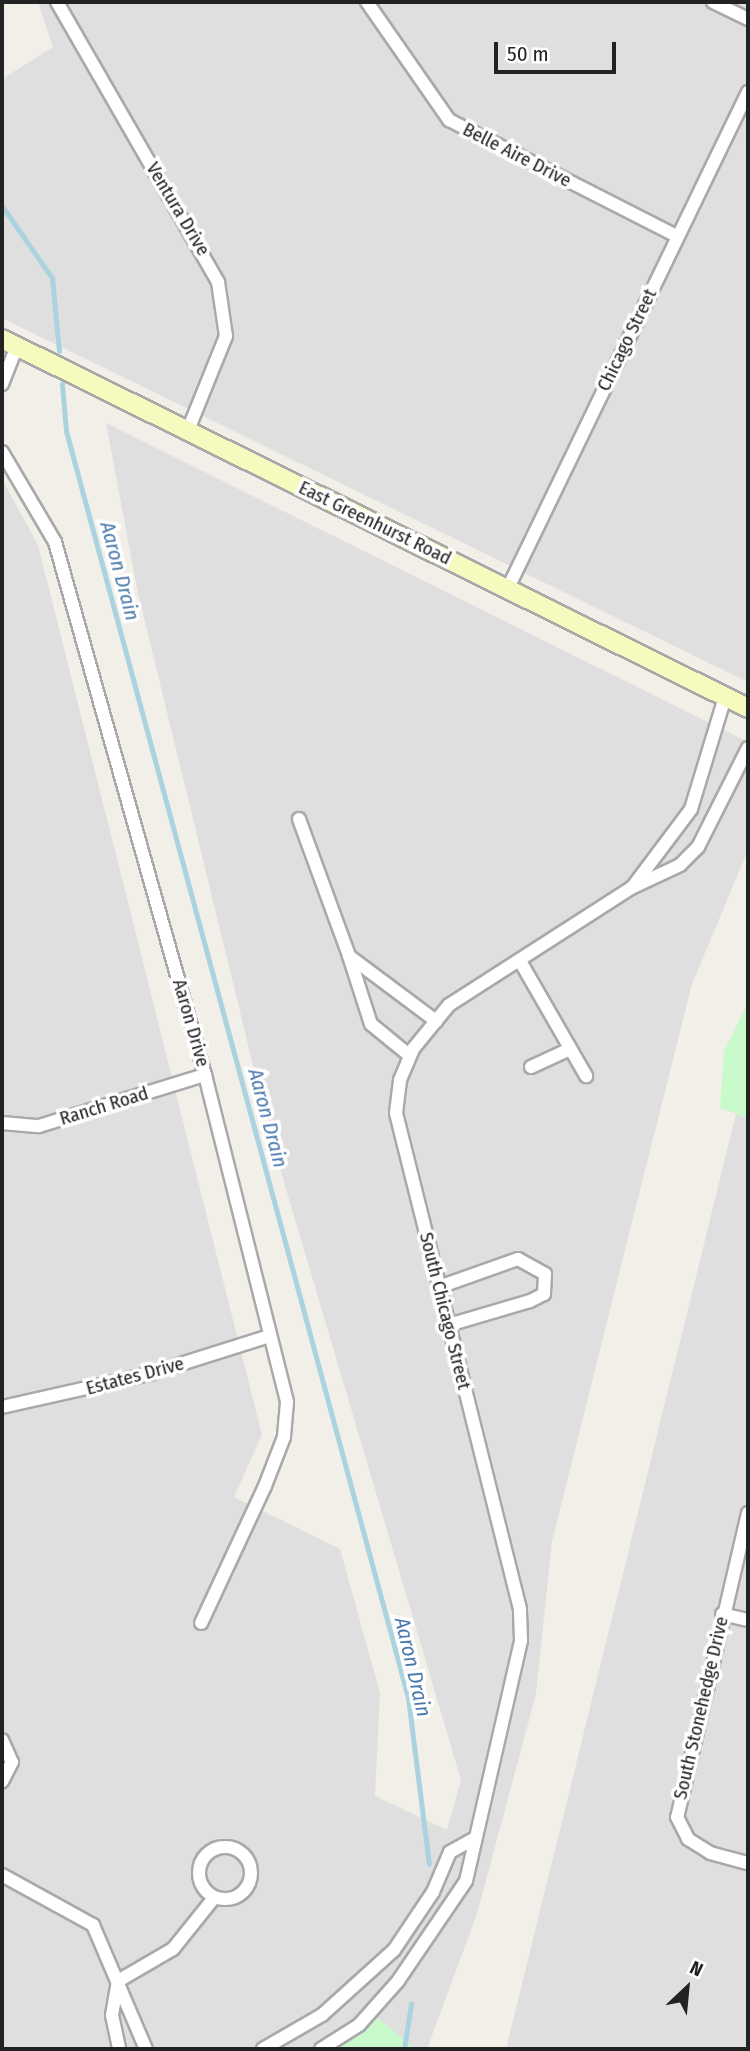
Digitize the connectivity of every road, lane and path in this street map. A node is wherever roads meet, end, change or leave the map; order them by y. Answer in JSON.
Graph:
{"nodes":[{"id":1,"x":57,"y":2,"type":"edge"},
{"id":2,"x":367,"y":2,"type":"edge"},
{"id":3,"x":713,"y":2,"type":"edge"},
{"id":4,"x":748,"y":19,"type":"edge"},
{"id":5,"x":748,"y":92,"type":"edge"},
{"id":6,"x":677,"y":236,"type":"junction"},
{"id":7,"x":10,"y":342,"type":"edge"},
{"id":8,"x":2,"y":384,"type":"edge"},
{"id":9,"x":188,"y":430,"type":"junction"},
{"id":10,"x":2,"y":452,"type":"edge"},
{"id":11,"x":508,"y":589,"type":"junction"},
{"id":12,"x":725,"y":697,"type":"junction"},
{"id":13,"x":748,"y":708,"type":"edge"},
{"id":14,"x":748,"y":748,"type":"edge"},
{"id":15,"x":299,"y":820,"type":"dead end"},
{"id":16,"x":631,"y":888,"type":"junction"},
{"id":17,"x":349,"y":956,"type":"junction"},
{"id":18,"x":520,"y":961,"type":"junction"},
{"id":19,"x":436,"y":1021,"type":"junction"},
{"id":20,"x":570,"y":1049,"type":"junction"},
{"id":21,"x":410,"y":1056,"type":"junction"},
{"id":22,"x":531,"y":1067,"type":"dead end"},
{"id":23,"x":205,"y":1075,"type":"junction"},
{"id":24,"x":586,"y":1076,"type":"dead end"},
{"id":25,"x":2,"y":1123,"type":"edge"},
{"id":26,"x":439,"y":1287,"type":"junction"},
{"id":27,"x":449,"y":1325,"type":"junction"},
{"id":28,"x":266,"y":1337,"type":"junction"},
{"id":29,"x":2,"y":1407,"type":"edge"},
{"id":30,"x":748,"y":1513,"type":"edge"},
{"id":31,"x":722,"y":1615,"type":"junction"},
{"id":32,"x":748,"y":1620,"type":"edge"},
{"id":33,"x":201,"y":1623,"type":"dead end"},
{"id":34,"x":2,"y":1740,"type":"edge"},
{"id":35,"x":2,"y":1782,"type":"edge"},
{"id":36,"x":473,"y":1839,"type":"junction"},
{"id":37,"x":748,"y":1863,"type":"edge"},
{"id":38,"x":2,"y":1875,"type":"edge"},
{"id":39,"x":214,"y":1898,"type":"junction"},
{"id":40,"x":118,"y":1981,"type":"junction"},
{"id":41,"x":119,"y":2049,"type":"edge"},
{"id":42,"x":146,"y":2049,"type":"edge"},
{"id":43,"x":263,"y":2049,"type":"edge"},
{"id":44,"x":321,"y":2049,"type":"edge"}],
"edges":[{"from":1,"to":9,"type":"street","name":"Ventura Drive"},
{"from":2,"to":6,"type":"street","name":"Belle Aire Drive"},
{"from":3,"to":4,"type":"street"},
{"from":5,"to":6,"type":"street","name":"Chicago Street"},
{"from":6,"to":11,"type":"street","name":"Chicago Street"},
{"from":7,"to":8,"type":"street"},
{"from":7,"to":9,"type":"main road","name":"East Greenhurst Road"},
{"from":9,"to":11,"type":"main road","name":"East Greenhurst Road"},
{"from":10,"to":23,"type":"street","name":"Aaron Drive"},
{"from":11,"to":12,"type":"main road","name":"East Greenhurst Road"},
{"from":12,"to":13,"type":"main road","name":"East Greenhurst Road"},
{"from":12,"to":16,"type":"street","name":"South Chicago Street"},
{"from":14,"to":16,"type":"street","name":"South Chicago Street"},
{"from":15,"to":17,"type":"street"},
{"from":16,"to":18,"type":"street","name":"South Chicago Street"},
{"from":17,"to":19,"type":"street"},
{"from":17,"to":21,"type":"street"},
{"from":18,"to":19,"type":"street","name":"South Chicago Street"},
{"from":18,"to":20,"type":"street"},
{"from":19,"to":21,"type":"street","name":"South Chicago Street"},
{"from":20,"to":22,"type":"street"},
{"from":20,"to":24,"type":"street"},
{"from":21,"to":26,"type":"street","name":"South Chicago Street"},
{"from":23,"to":25,"type":"street","name":"Ranch Road"},
{"from":23,"to":28,"type":"street","name":"Aaron Drive"},
{"from":26,"to":27,"type":"street","name":"South Chicago Street"},
{"from":26,"to":27,"type":"street"},
{"from":27,"to":36,"type":"street","name":"South Chicago Street"},
{"from":28,"to":29,"type":"street","name":"Estates Drive"},
{"from":28,"to":33,"type":"street","name":"Aaron Drive"},
{"from":30,"to":31,"type":"street","name":"South Stonehedge Drive"},
{"from":31,"to":32,"type":"street"},
{"from":31,"to":37,"type":"street","name":"South Stonehedge Drive"},
{"from":34,"to":35,"type":"street"},
{"from":36,"to":43,"type":"street"},
{"from":36,"to":44,"type":"street","name":"South Chicago Street"},
{"from":38,"to":40,"type":"street"},
{"from":39,"to":39,"type":"street"},
{"from":39,"to":40,"type":"street"},
{"from":40,"to":41,"type":"street"},
{"from":40,"to":42,"type":"street"}]}
